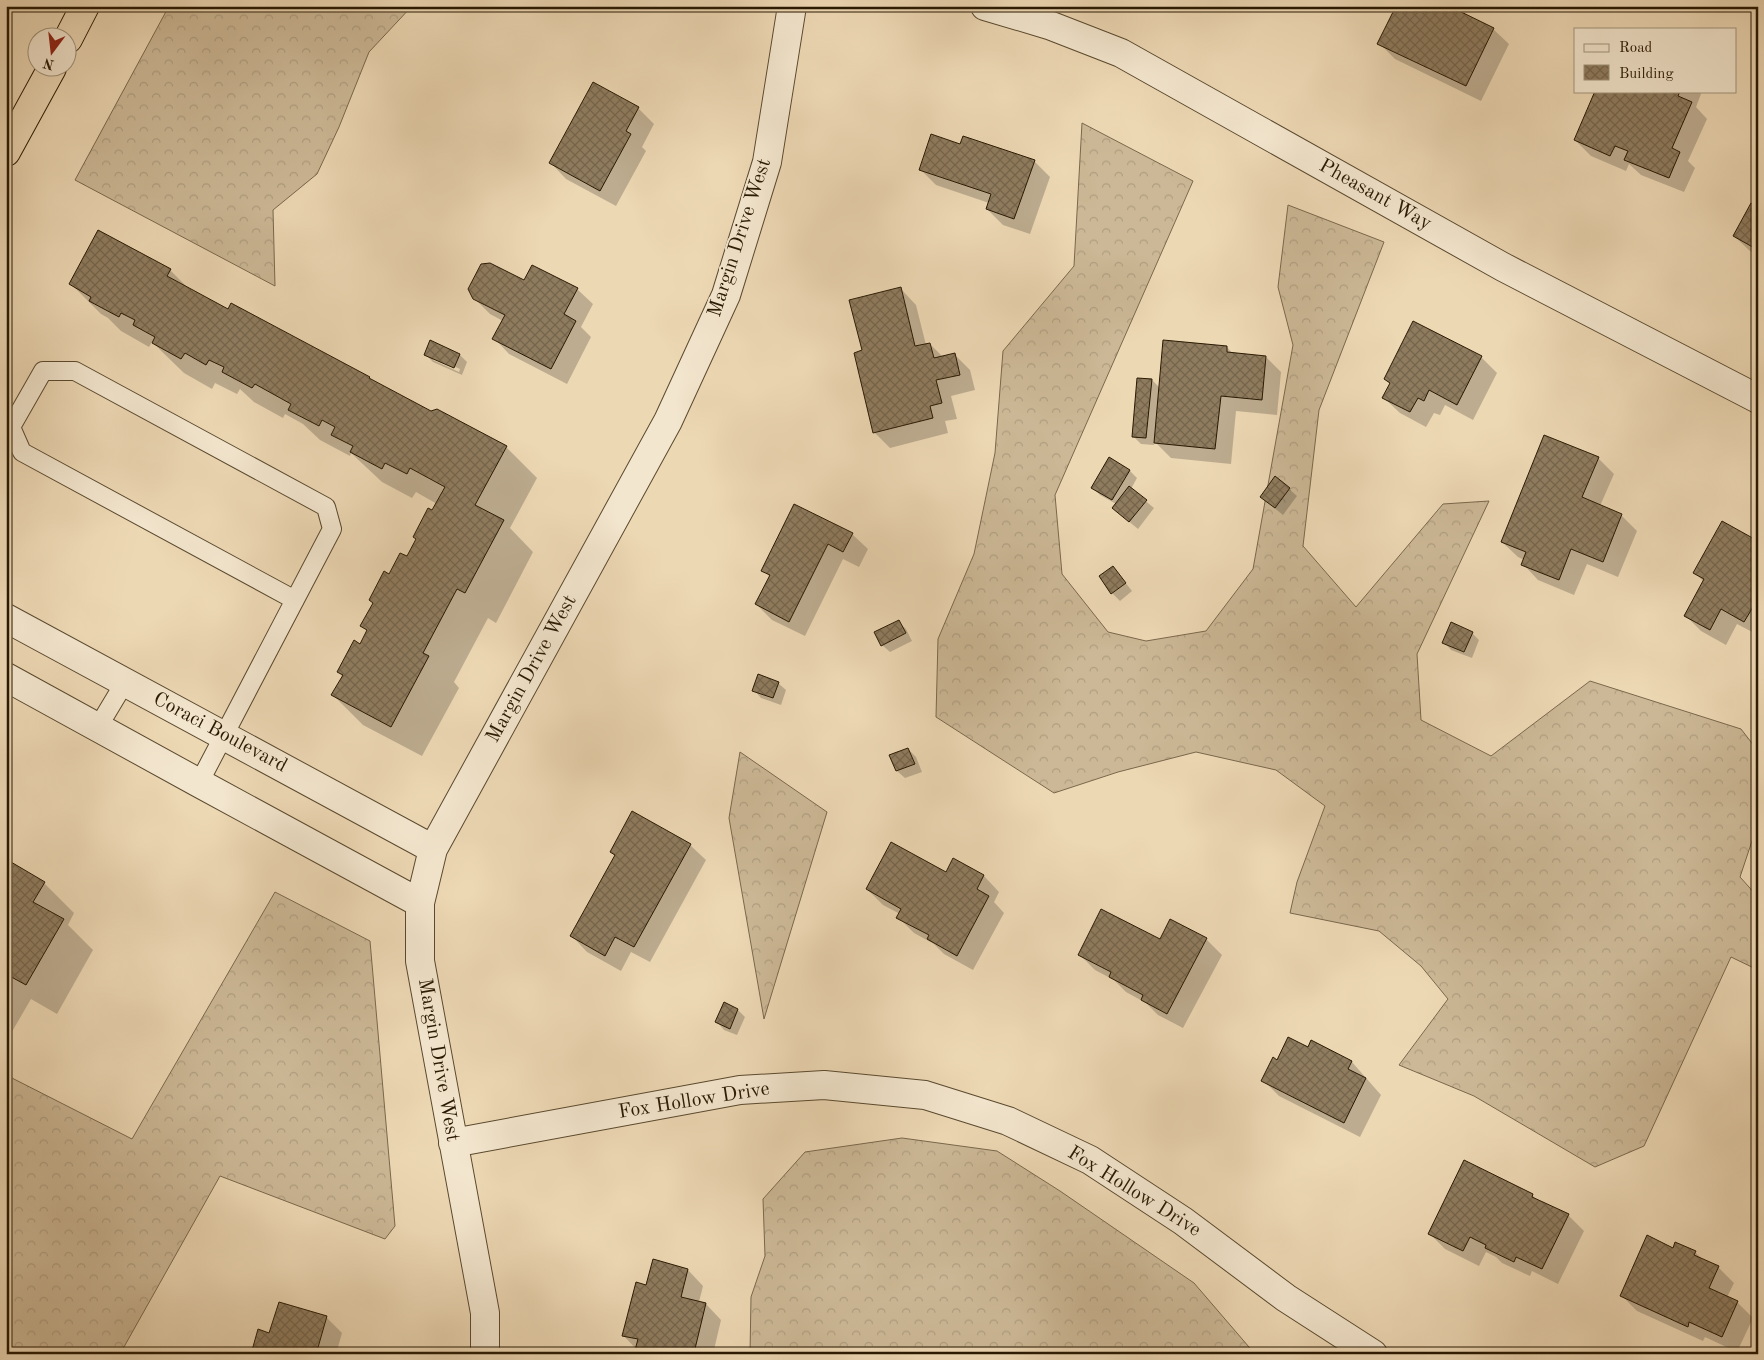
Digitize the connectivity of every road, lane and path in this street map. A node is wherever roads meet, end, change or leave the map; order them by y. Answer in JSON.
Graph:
{"nodes":[{"id":1,"x":85,"y":6,"type":"edge"},
{"id":2,"x":792,"y":6,"type":"edge"},
{"id":3,"x":985,"y":6,"type":"edge"},
{"id":4,"x":74,"y":28,"type":"edge"},
{"id":5,"x":47,"y":78,"type":"edge"},
{"id":6,"x":6,"y":152,"type":"edge"},
{"id":7,"x":1758,"y":399,"type":"edge"},
{"id":8,"x":295,"y":600,"type":"junction"},
{"id":9,"x":6,"y":618,"type":"edge"},
{"id":10,"x":6,"y":677,"type":"edge"},
{"id":11,"x":125,"y":682,"type":"junction"},
{"id":12,"x":98,"y":727,"type":"junction"},
{"id":13,"x":224,"y":736,"type":"junction"},
{"id":14,"x":199,"y":783,"type":"junction"},
{"id":15,"x":433,"y":849,"type":"junction"},
{"id":16,"x":420,"y":902,"type":"junction"},
{"id":17,"x":454,"y":1143,"type":"junction"},
{"id":18,"x":485,"y":1354,"type":"edge"},
{"id":19,"x":1373,"y":1354,"type":"edge"}],
"edges":[{"from":1,"to":4,"type":"highway"},
{"from":2,"to":15,"type":"street","name":"Margin Drive West"},
{"from":3,"to":7,"type":"street","name":"Pheasant Way"},
{"from":5,"to":6,"type":"highway"},
{"from":8,"to":8,"type":"lane"},
{"from":8,"to":13,"type":"lane"},
{"from":9,"to":11,"type":"street","name":"Coraci Boulevard"},
{"from":10,"to":12,"type":"street"},
{"from":11,"to":12,"type":"lane"},
{"from":11,"to":13,"type":"street","name":"Coraci Boulevard"},
{"from":12,"to":14,"type":"street"},
{"from":13,"to":14,"type":"lane"},
{"from":13,"to":15,"type":"street","name":"Coraci Boulevard"},
{"from":14,"to":16,"type":"street"},
{"from":15,"to":16,"type":"street","name":"Margin Drive West"},
{"from":16,"to":17,"type":"street","name":"Margin Drive West"},
{"from":17,"to":18,"type":"street","name":"Margin Drive West"},
{"from":17,"to":19,"type":"street","name":"Fox Hollow Drive"}]}
